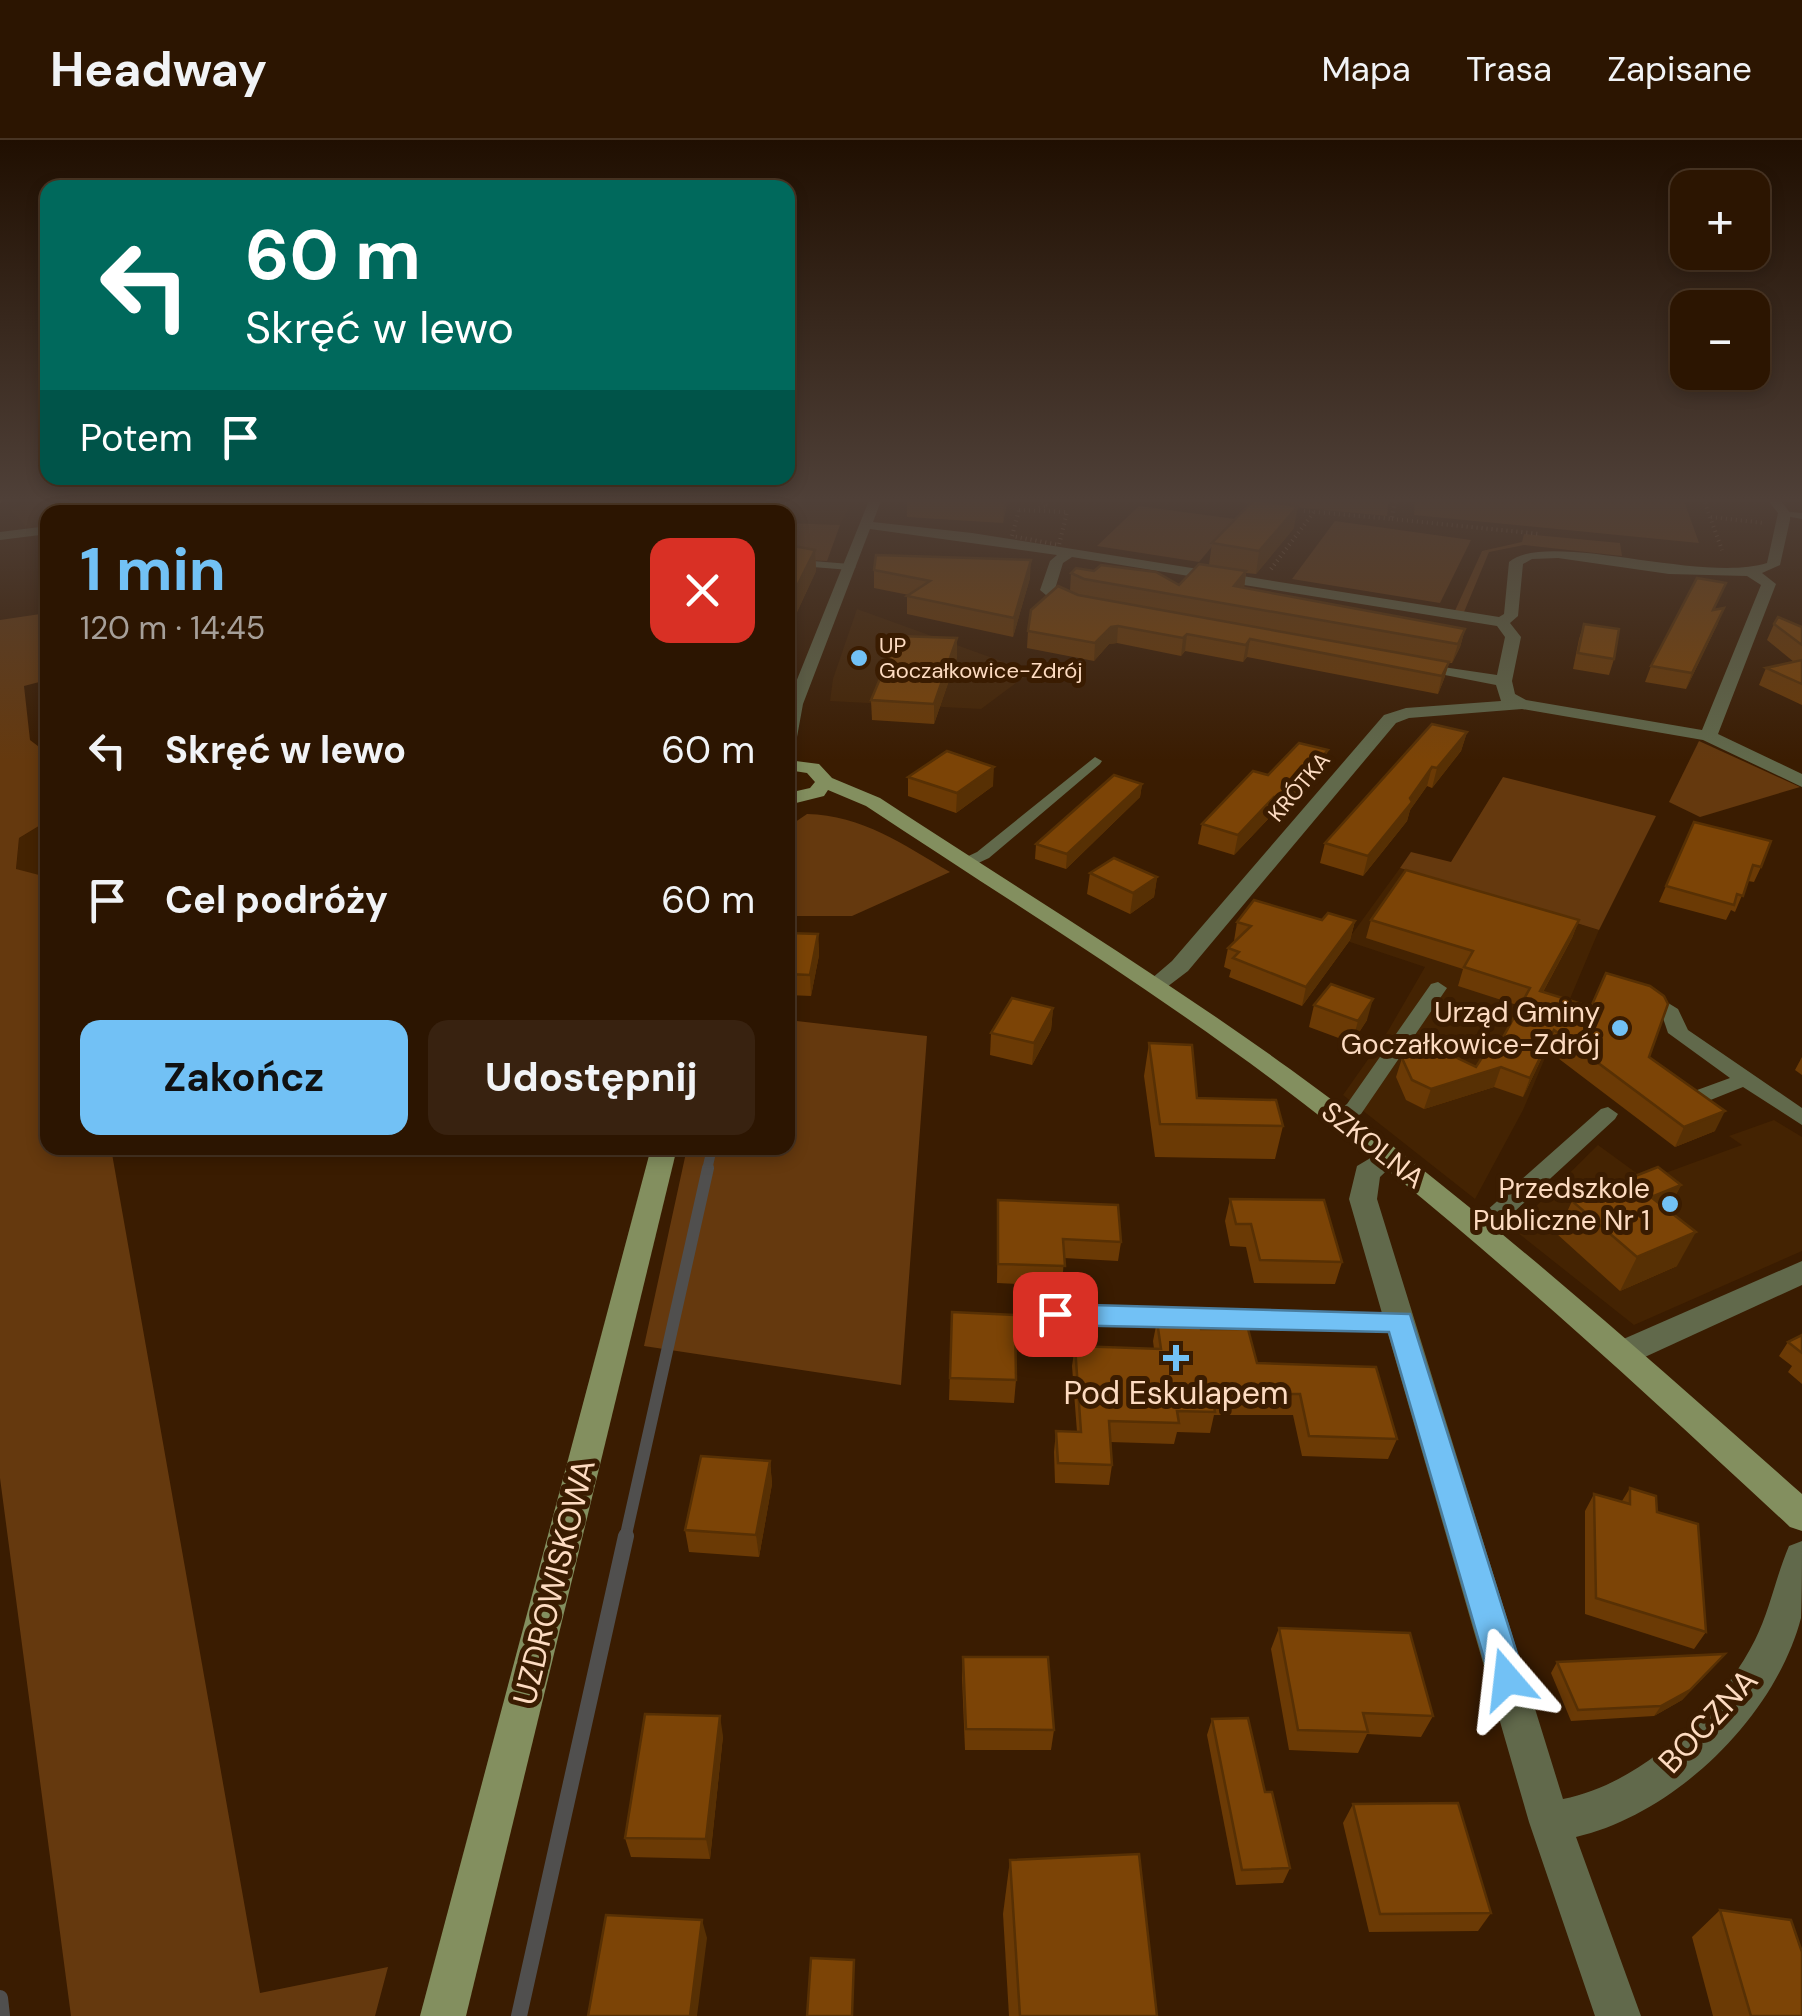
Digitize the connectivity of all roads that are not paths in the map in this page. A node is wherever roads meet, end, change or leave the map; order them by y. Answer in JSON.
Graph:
{"nodes":[{"id":1,"x":842,"y":586,"type":"edge"},
{"id":2,"x":1049,"y":586,"type":"edge"},
{"id":3,"x":1269,"y":586,"type":"edge"},
{"id":4,"x":1514,"y":586,"type":"edge"},
{"id":5,"x":1769,"y":586,"type":"edge"},
{"id":6,"x":1096,"y":608,"type":"edge"},
{"id":7,"x":1502,"y":622,"type":"junction"},
{"id":8,"x":1407,"y":664,"type":"edge"},
{"id":9,"x":1504,"y":681,"type":"junction"},
{"id":10,"x":795,"y":697,"type":"edge"},
{"id":11,"x":1522,"y":704,"type":"junction"},
{"id":12,"x":1708,"y":736,"type":"junction"},
{"id":13,"x":1095,"y":761,"type":"dead end"},
{"id":14,"x":795,"y":763,"type":"edge"},
{"id":15,"x":1802,"y":781,"type":"edge"},
{"id":16,"x":821,"y":787,"type":"junction"},
{"id":17,"x":795,"y":796,"type":"edge"},
{"id":18,"x":966,"y":863,"type":"junction"},
{"id":19,"x":1155,"y":985,"type":"junction"},
{"id":20,"x":1438,"y":988,"type":"dead end"},
{"id":21,"x":1636,"y":989,"type":"edge"},
{"id":22,"x":1746,"y":1079,"type":"junction"},
{"id":23,"x":1696,"y":1098,"type":"edge"},
{"id":24,"x":1608,"y":1114,"type":"dead end"},
{"id":25,"x":1338,"y":1116,"type":"junction"},
{"id":26,"x":1802,"y":1118,"type":"edge"},
{"id":27,"x":662,"y":1155,"type":"edge"},
{"id":28,"x":1388,"y":1156,"type":"junction"},
{"id":29,"x":1472,"y":1225,"type":"junction"},
{"id":30,"x":1802,"y":1272,"type":"edge"},
{"id":31,"x":1055,"y":1314,"type":"dead end"},
{"id":32,"x":1400,"y":1322,"type":"junction"},
{"id":33,"x":1623,"y":1353,"type":"junction"},
{"id":34,"x":1802,"y":1516,"type":"edge"},
{"id":35,"x":1802,"y":1557,"type":"edge"},
{"id":36,"x":1550,"y":1822,"type":"junction"},
{"id":37,"x":443,"y":2016,"type":"edge"},
{"id":38,"x":1618,"y":2016,"type":"edge"}],
"edges":[{"from":1,"to":10,"type":"street"},
{"from":2,"to":6,"type":"street"},
{"from":3,"to":7,"type":"street"},
{"from":4,"to":7,"type":"street"},
{"from":5,"to":12,"type":"street"},
{"from":7,"to":9,"type":"street"},
{"from":8,"to":9,"type":"street"},
{"from":9,"to":11,"type":"street"},
{"from":11,"to":12,"type":"street","name":"KRÓTKA"},
{"from":11,"to":19,"type":"street","name":"KRÓTKA"},
{"from":12,"to":15,"type":"street","name":"KRÓTKA"},
{"from":13,"to":18,"type":"lane"},
{"from":14,"to":16,"type":"street","name":"SZKOLNA"},
{"from":16,"to":17,"type":"street"},
{"from":16,"to":18,"type":"street","name":"SZKOLNA"},
{"from":18,"to":19,"type":"street","name":"SZKOLNA"},
{"from":19,"to":25,"type":"street","name":"SZKOLNA"},
{"from":20,"to":25,"type":"lane"},
{"from":21,"to":22,"type":"lane"},
{"from":22,"to":23,"type":"lane"},
{"from":22,"to":26,"type":"lane"},
{"from":24,"to":29,"type":"lane"},
{"from":25,"to":28,"type":"street","name":"SZKOLNA"},
{"from":27,"to":37,"type":"street","name":"UZDROWISKOWA"},
{"from":28,"to":29,"type":"street","name":"SZKOLNA"},
{"from":28,"to":32,"type":"street"},
{"from":29,"to":33,"type":"street","name":"SZKOLNA"},
{"from":30,"to":33,"type":"street"},
{"from":31,"to":32,"type":"lane"},
{"from":32,"to":36,"type":"street"},
{"from":33,"to":34,"type":"street","name":"SZKOLNA"},
{"from":35,"to":36,"type":"street","name":"BOCZNA"},
{"from":36,"to":38,"type":"street"}]}
